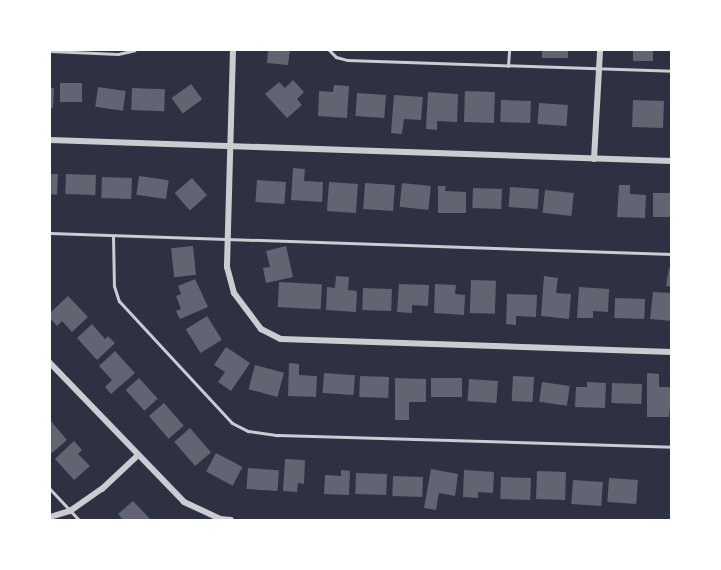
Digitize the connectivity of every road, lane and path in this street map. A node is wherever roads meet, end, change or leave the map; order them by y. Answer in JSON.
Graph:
{"nodes":[{"id":1,"x":135,"y":50,"type":"edge"},
{"id":2,"x":233,"y":50,"type":"edge"},
{"id":3,"x":328,"y":50,"type":"edge"},
{"id":4,"x":509,"y":50,"type":"edge"},
{"id":5,"x":600,"y":50,"type":"edge"},
{"id":6,"x":50,"y":51,"type":"edge"},
{"id":7,"x":508,"y":66,"type":"junction"},
{"id":8,"x":599,"y":69,"type":"junction"},
{"id":9,"x":672,"y":71,"type":"edge"},
{"id":10,"x":50,"y":140,"type":"edge"},
{"id":11,"x":231,"y":146,"type":"junction"},
{"id":12,"x":594,"y":159,"type":"junction"},
{"id":13,"x":672,"y":161,"type":"edge"},
{"id":14,"x":50,"y":233,"type":"edge"},
{"id":15,"x":113,"y":236,"type":"junction"},
{"id":16,"x":228,"y":239,"type":"junction"},
{"id":17,"x":672,"y":254,"type":"edge"},
{"id":18,"x":672,"y":352,"type":"edge"},
{"id":19,"x":50,"y":363,"type":"edge"},
{"id":20,"x":672,"y":447,"type":"edge"},
{"id":21,"x":137,"y":456,"type":"junction"},
{"id":22,"x":50,"y":489,"type":"edge"},
{"id":23,"x":70,"y":511,"type":"junction"},
{"id":24,"x":50,"y":518,"type":"edge"},
{"id":25,"x":79,"y":520,"type":"edge"},
{"id":26,"x":231,"y":520,"type":"edge"}],
"edges":[{"from":1,"to":6,"type":"lane"},
{"from":2,"to":11,"type":"street"},
{"from":3,"to":7,"type":"lane"},
{"from":4,"to":7,"type":"lane"},
{"from":5,"to":8,"type":"street"},
{"from":7,"to":8,"type":"lane"},
{"from":8,"to":9,"type":"lane"},
{"from":8,"to":12,"type":"street"},
{"from":10,"to":11,"type":"street"},
{"from":11,"to":12,"type":"street"},
{"from":11,"to":16,"type":"street"},
{"from":12,"to":13,"type":"street"},
{"from":14,"to":15,"type":"lane"},
{"from":15,"to":16,"type":"lane"},
{"from":15,"to":20,"type":"lane"},
{"from":16,"to":17,"type":"lane"},
{"from":16,"to":18,"type":"street"},
{"from":19,"to":21,"type":"street"},
{"from":21,"to":23,"type":"street"},
{"from":21,"to":26,"type":"street"},
{"from":22,"to":23,"type":"lane"},
{"from":23,"to":24,"type":"street"},
{"from":23,"to":25,"type":"lane"}]}
